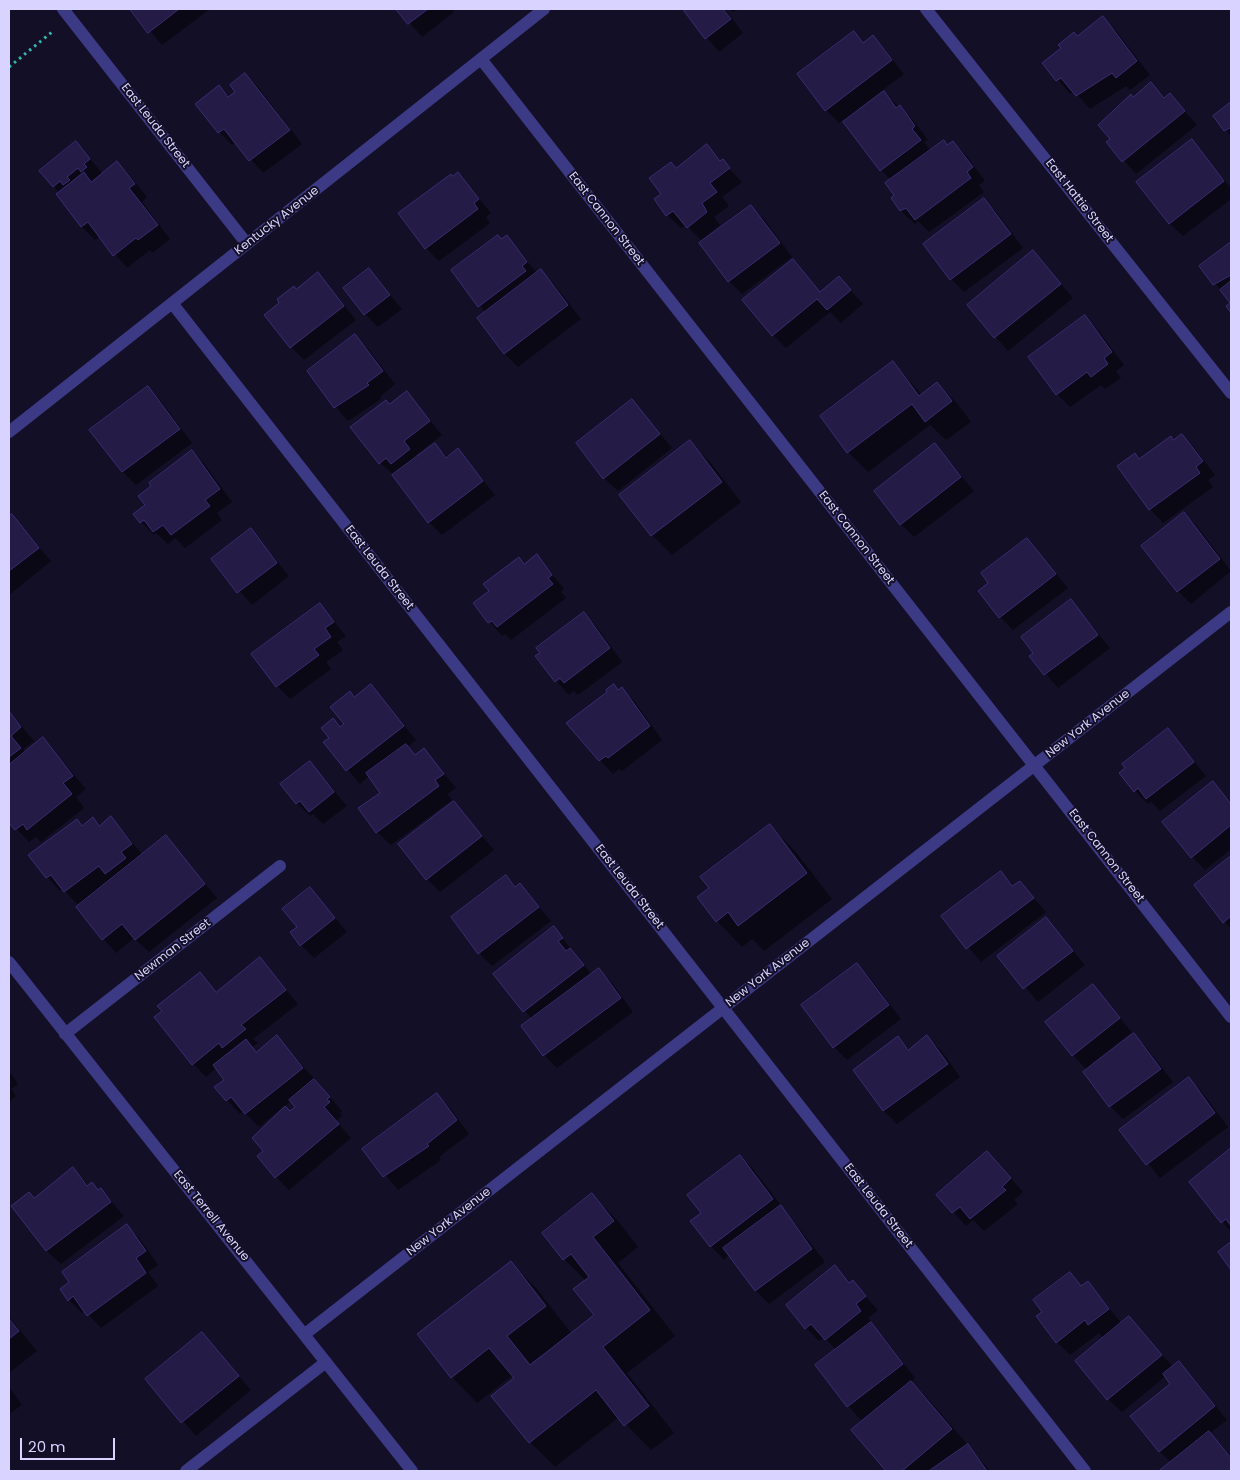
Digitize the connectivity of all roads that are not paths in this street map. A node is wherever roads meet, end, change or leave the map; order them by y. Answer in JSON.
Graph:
{"nodes":[{"id":1,"x":544,"y":9,"type":"edge"},
{"id":2,"x":926,"y":9,"type":"edge"},
{"id":3,"x":67,"y":13,"type":"edge"},
{"id":4,"x":481,"y":59,"type":"junction"},
{"id":5,"x":247,"y":244,"type":"junction"},
{"id":6,"x":172,"y":303,"type":"junction"},
{"id":7,"x":1231,"y":393,"type":"edge"},
{"id":8,"x":9,"y":432,"type":"edge"},
{"id":9,"x":1231,"y":612,"type":"edge"},
{"id":10,"x":1035,"y":765,"type":"junction"},
{"id":11,"x":280,"y":866,"type":"dead end"},
{"id":12,"x":9,"y":962,"type":"edge"},
{"id":13,"x":723,"y":1008,"type":"junction"},
{"id":14,"x":1231,"y":1017,"type":"edge"},
{"id":15,"x":65,"y":1034,"type":"junction"},
{"id":16,"x":305,"y":1334,"type":"junction"},
{"id":17,"x":326,"y":1362,"type":"junction"},
{"id":18,"x":186,"y":1471,"type":"edge"},
{"id":19,"x":412,"y":1471,"type":"edge"},
{"id":20,"x":1085,"y":1471,"type":"edge"}],
"edges":[{"from":1,"to":4,"type":"street","name":"Kentucky Avenue"},
{"from":2,"to":7,"type":"street","name":"East Hattie Street"},
{"from":3,"to":5,"type":"street","name":"East Leuda Street"},
{"from":4,"to":5,"type":"street","name":"Kentucky Avenue"},
{"from":4,"to":10,"type":"street","name":"East Cannon Street"},
{"from":5,"to":6,"type":"street","name":"Kentucky Avenue"},
{"from":6,"to":8,"type":"street","name":"Kentucky Avenue"},
{"from":6,"to":13,"type":"street","name":"East Leuda Street"},
{"from":9,"to":10,"type":"street","name":"New York Avenue"},
{"from":10,"to":13,"type":"street","name":"New York Avenue"},
{"from":10,"to":14,"type":"street","name":"East Cannon Street"},
{"from":11,"to":15,"type":"street","name":"Newman Street"},
{"from":12,"to":15,"type":"street","name":"East Terrell Avenue"},
{"from":13,"to":16,"type":"street","name":"New York Avenue"},
{"from":13,"to":20,"type":"street","name":"East Leuda Street"},
{"from":15,"to":16,"type":"street","name":"East Terrell Avenue"},
{"from":16,"to":17,"type":"street","name":"East Terrell Avenue"},
{"from":17,"to":18,"type":"street"},
{"from":17,"to":19,"type":"street","name":"East Terrell Avenue"}]}
